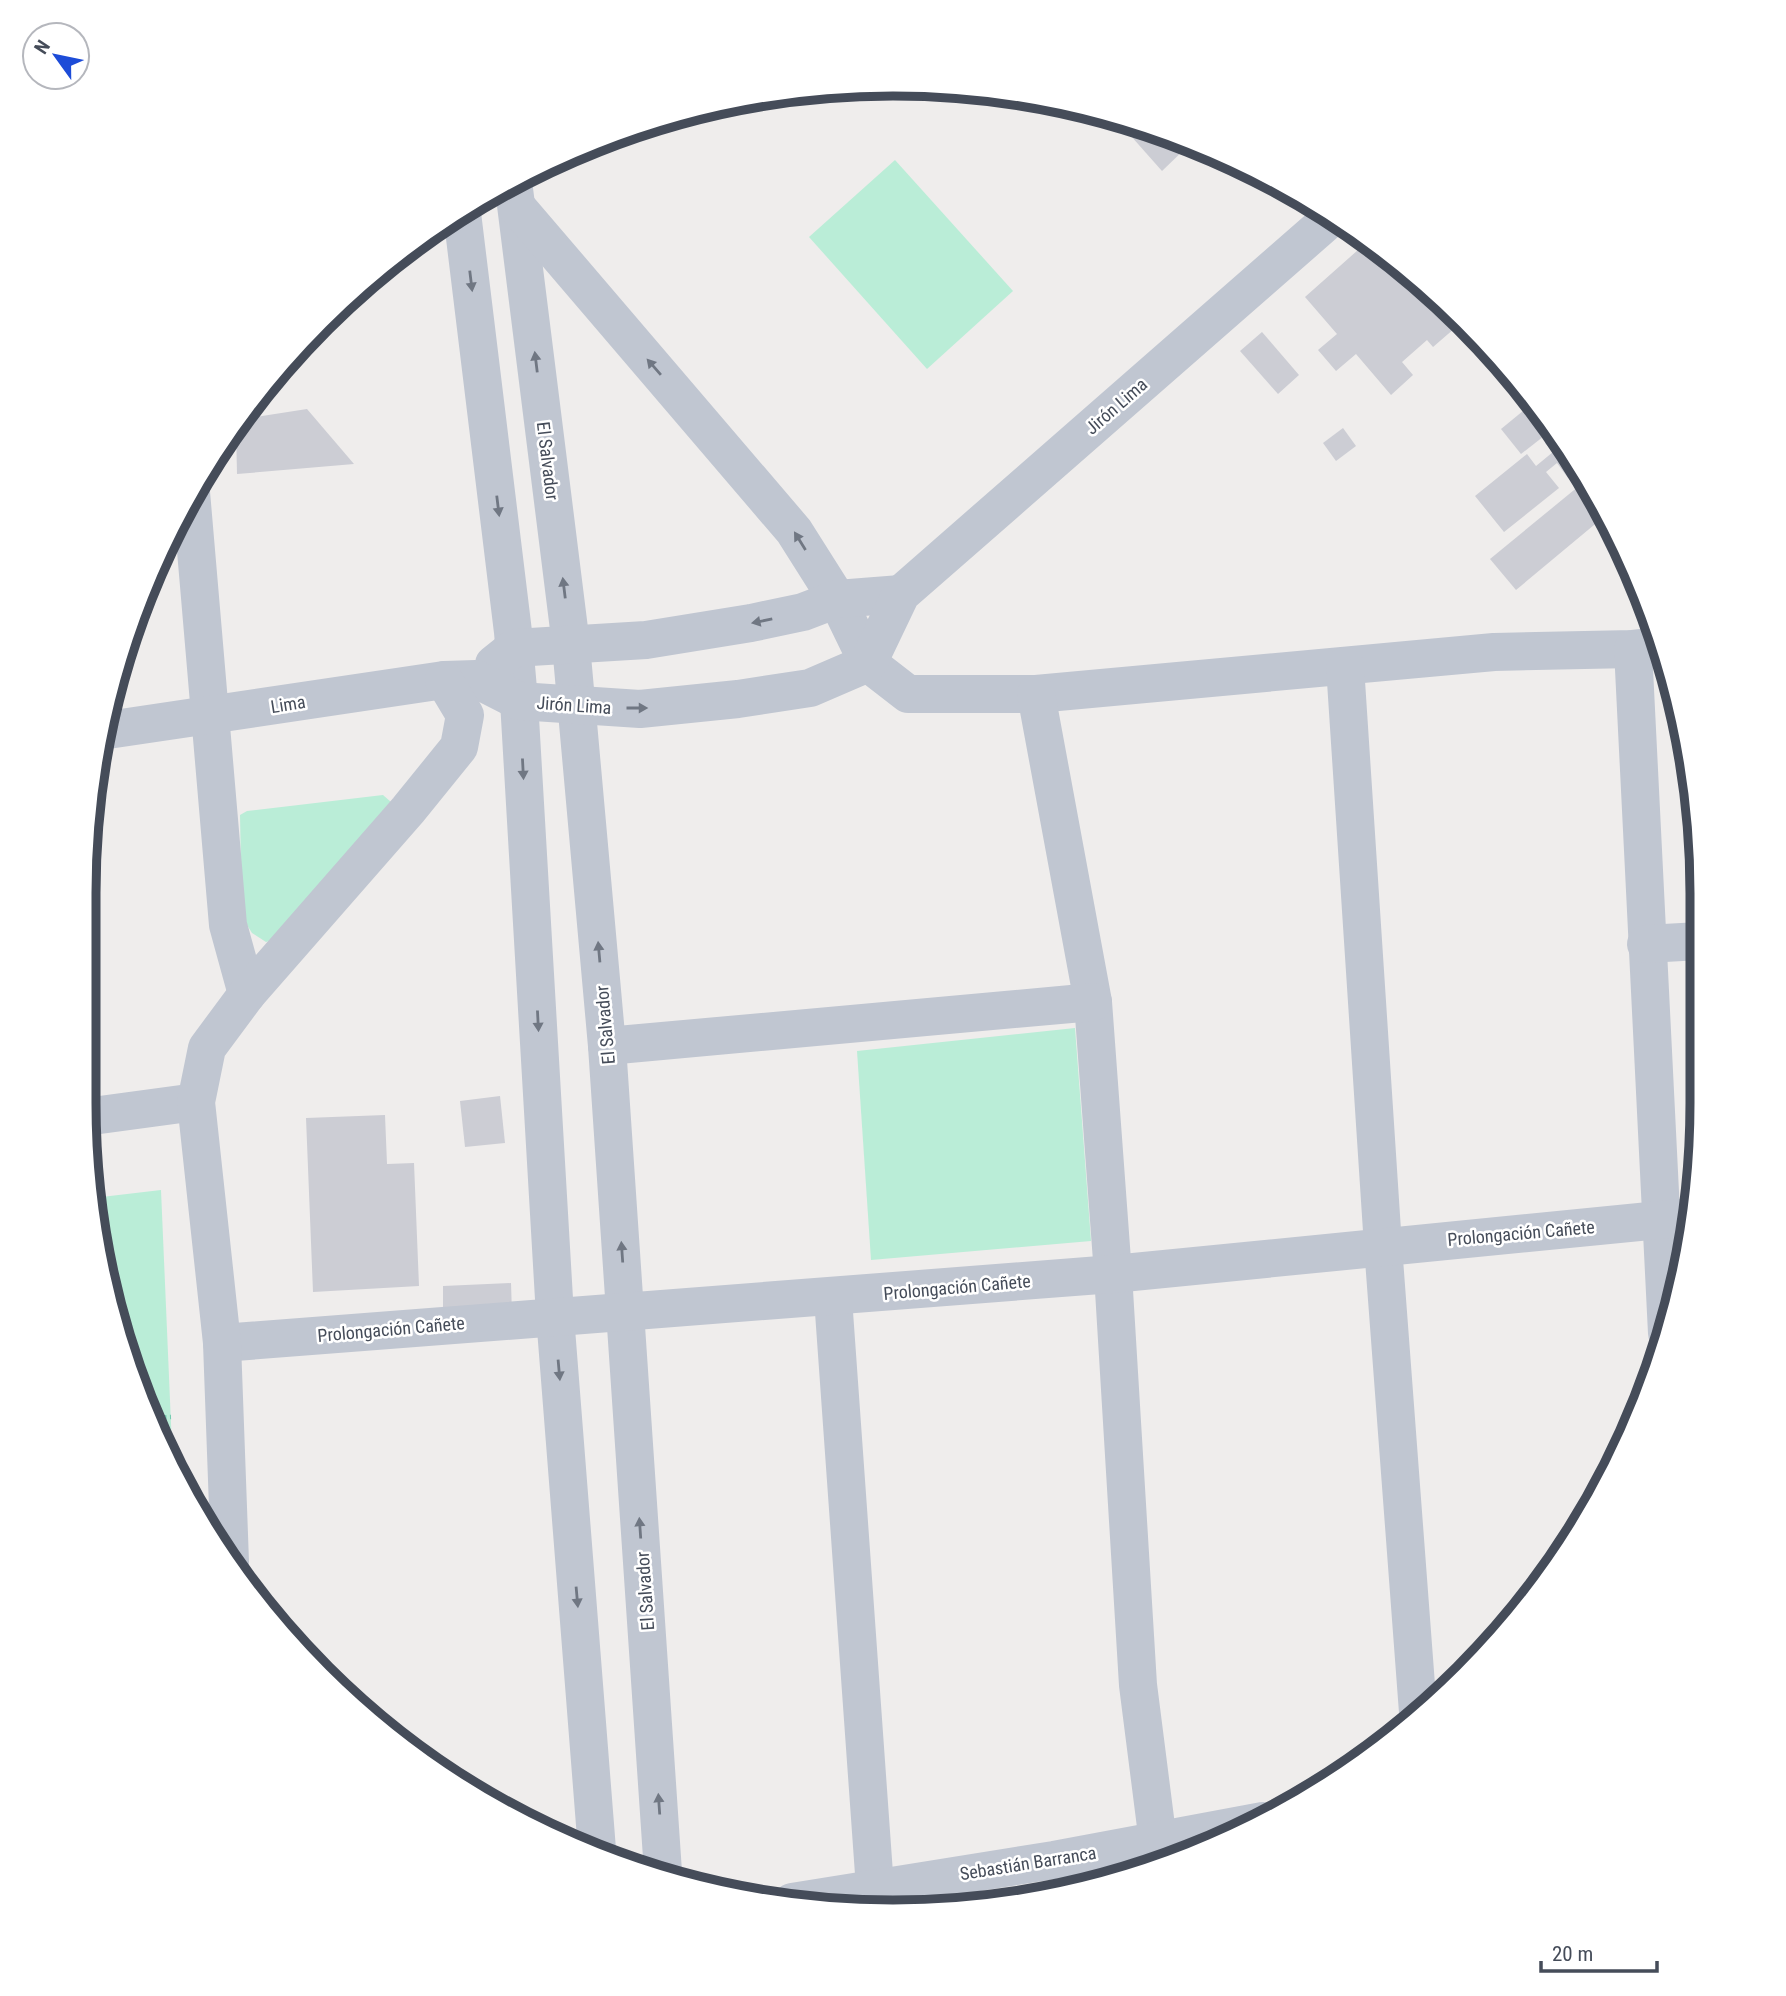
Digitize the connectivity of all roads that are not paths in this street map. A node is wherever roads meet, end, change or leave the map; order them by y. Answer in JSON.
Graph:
{"nodes":[{"id":1,"x":515,"y":194,"type":"edge"},
{"id":2,"x":463,"y":223,"type":"edge"},
{"id":3,"x":1324,"y":224,"type":"edge"},
{"id":4,"x":193,"y":514,"type":"edge"},
{"id":5,"x":901,"y":594,"type":"junction"},
{"id":6,"x":837,"y":599,"type":"junction"},
{"id":7,"x":571,"y":645,"type":"junction"},
{"id":8,"x":514,"y":648,"type":"junction"},
{"id":9,"x":1646,"y":648,"type":"edge"},
{"id":10,"x":868,"y":663,"type":"junction"},
{"id":11,"x":1345,"y":666,"type":"junction"},
{"id":12,"x":460,"y":679,"type":"junction"},
{"id":13,"x":1036,"y":694,"type":"junction"},
{"id":14,"x":519,"y":701,"type":"junction"},
{"id":15,"x":575,"y":704,"type":"junction"},
{"id":16,"x":210,"y":716,"type":"junction"},
{"id":17,"x":114,"y":730,"type":"edge"},
{"id":18,"x":1690,"y":942,"type":"edge"},
{"id":19,"x":1646,"y":944,"type":"junction"},
{"id":20,"x":247,"y":995,"type":"junction"},
{"id":21,"x":1093,"y":1002,"type":"junction"},
{"id":22,"x":607,"y":1046,"type":"junction"},
{"id":23,"x":196,"y":1102,"type":"junction"},
{"id":24,"x":96,"y":1115,"type":"edge"},
{"id":25,"x":1676,"y":1218,"type":"edge"},
{"id":26,"x":1383,"y":1246,"type":"junction"},
{"id":27,"x":1672,"y":1266,"type":"edge"},
{"id":28,"x":1113,"y":1274,"type":"junction"},
{"id":29,"x":833,"y":1298,"type":"junction"},
{"id":30,"x":626,"y":1311,"type":"junction"},
{"id":31,"x":555,"y":1316,"type":"junction"},
{"id":32,"x":222,"y":1343,"type":"junction"},
{"id":33,"x":229,"y":1543,"type":"edge"},
{"id":34,"x":1417,"y":1703,"type":"edge"},
{"id":35,"x":1218,"y":1830,"type":"edge"},
{"id":36,"x":596,"y":1842,"type":"edge"},
{"id":37,"x":1158,"y":1842,"type":"junction"},
{"id":38,"x":663,"y":1865,"type":"edge"},
{"id":39,"x":1057,"y":1875,"type":"edge"},
{"id":40,"x":874,"y":1888,"type":"junction"},
{"id":41,"x":825,"y":1896,"type":"edge"}],
"edges":[{"from":6,"to":1,"type":"street","one_way":true},
{"from":7,"to":1,"type":"street","name":"El Salvador","one_way":true},
{"from":2,"to":8,"type":"street","one_way":true},
{"from":3,"to":5,"type":"street","name":"Jirón Lima"},
{"from":4,"to":16,"type":"street"},
{"from":5,"to":6,"type":"street"},
{"from":5,"to":10,"type":"street","name":"Jirón Lima"},
{"from":6,"to":7,"type":"street","one_way":true},
{"from":6,"to":10,"type":"street"},
{"from":7,"to":8,"type":"street"},
{"from":7,"to":15,"type":"street","name":"El Salvador"},
{"from":8,"to":12,"type":"street"},
{"from":8,"to":14,"type":"street"},
{"from":9,"to":11,"type":"street"},
{"from":9,"to":19,"type":"street"},
{"from":10,"to":13,"type":"street"},
{"from":15,"to":10,"type":"street","name":"Jirón Lima","one_way":true},
{"from":11,"to":13,"type":"street"},
{"from":11,"to":26,"type":"street"},
{"from":12,"to":14,"type":"street","name":"Jirón Lima"},
{"from":12,"to":16,"type":"street","name":"Lima"},
{"from":12,"to":20,"type":"street"},
{"from":13,"to":21,"type":"street"},
{"from":14,"to":15,"type":"street","name":"Jirón Lima"},
{"from":14,"to":31,"type":"street","one_way":true},
{"from":22,"to":15,"type":"street","name":"El Salvador","one_way":true},
{"from":16,"to":17,"type":"street","name":"Lima"},
{"from":16,"to":20,"type":"street"},
{"from":18,"to":19,"type":"street"},
{"from":19,"to":25,"type":"street"},
{"from":20,"to":23,"type":"street"},
{"from":21,"to":22,"type":"street"},
{"from":21,"to":28,"type":"street"},
{"from":30,"to":22,"type":"street","name":"El Salvador","one_way":true},
{"from":23,"to":24,"type":"street"},
{"from":23,"to":32,"type":"street"},
{"from":25,"to":26,"type":"street","name":"Prolongación Cañete"},
{"from":25,"to":27,"type":"street"},
{"from":26,"to":28,"type":"street","name":"Prolongación Cañete"},
{"from":26,"to":34,"type":"street"},
{"from":28,"to":29,"type":"street","name":"Prolongación Cañete"},
{"from":28,"to":37,"type":"street"},
{"from":29,"to":30,"type":"street","name":"Prolongación Cañete"},
{"from":29,"to":40,"type":"street"},
{"from":30,"to":31,"type":"street","name":"Prolongación Cañete"},
{"from":38,"to":30,"type":"street","name":"El Salvador","one_way":true},
{"from":31,"to":32,"type":"street","name":"Prolongación Cañete"},
{"from":31,"to":36,"type":"street","one_way":true},
{"from":32,"to":33,"type":"street"},
{"from":35,"to":37,"type":"street","name":"Sebastián Barranca"},
{"from":37,"to":39,"type":"street","name":"Sebastián Barranca"},
{"from":39,"to":40,"type":"street","name":"Sebastián Barranca"},
{"from":40,"to":41,"type":"street","name":"Sebastián Barranca"}]}
